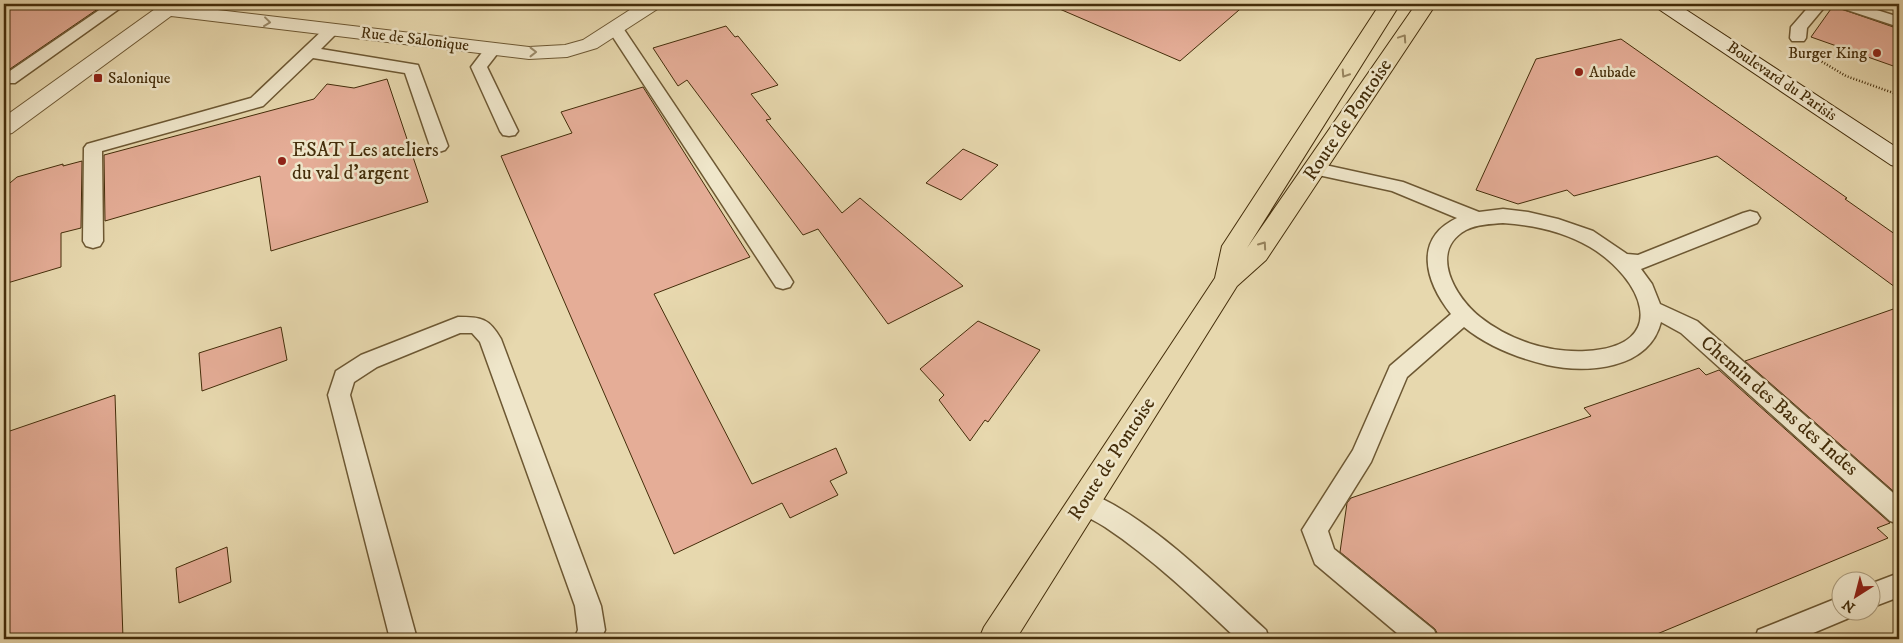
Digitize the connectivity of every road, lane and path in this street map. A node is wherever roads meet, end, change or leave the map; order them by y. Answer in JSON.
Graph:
{"nodes":[{"id":1,"x":118,"y":4,"type":"edge"},
{"id":2,"x":652,"y":4,"type":"edge"},
{"id":3,"x":1390,"y":4,"type":"edge"},
{"id":4,"x":1426,"y":4,"type":"edge"},
{"id":5,"x":1664,"y":4,"type":"edge"},
{"id":6,"x":1678,"y":4,"type":"edge"},
{"id":7,"x":1819,"y":4,"type":"edge"},
{"id":8,"x":1844,"y":4,"type":"edge"},
{"id":9,"x":171,"y":7,"type":"edge"},
{"id":10,"x":1899,"y":22,"type":"edge"},
{"id":11,"x":615,"y":28,"type":"junction"},
{"id":12,"x":332,"y":30,"type":"junction"},
{"id":13,"x":1712,"y":34,"type":"junction"},
{"id":14,"x":1798,"y":38,"type":"dead end"},
{"id":15,"x":493,"y":49,"type":"junction"},
{"id":16,"x":308,"y":52,"type":"junction"},
{"id":17,"x":1808,"y":53,"type":"dead end"},
{"id":18,"x":9,"y":79,"type":"dead end"},
{"id":19,"x":1899,"y":96,"type":"edge"},
{"id":20,"x":4,"y":128,"type":"edge"},
{"id":21,"x":509,"y":131,"type":"dead end"},
{"id":22,"x":439,"y":146,"type":"dead end"},
{"id":23,"x":1899,"y":160,"type":"edge"},
{"id":24,"x":1316,"y":169,"type":"junction"},
{"id":25,"x":1750,"y":218,"type":"dead end"},
{"id":26,"x":1476,"y":219,"type":"junction"},
{"id":27,"x":93,"y":241,"type":"dead end"},
{"id":28,"x":1623,"y":261,"type":"junction"},
{"id":29,"x":1228,"y":279,"type":"junction"},
{"id":30,"x":783,"y":282,"type":"dead end"},
{"id":31,"x":1652,"y":309,"type":"junction"},
{"id":32,"x":1464,"y":315,"type":"junction"},
{"id":33,"x":1084,"y":502,"type":"junction"},
{"id":34,"x":1899,"y":513,"type":"edge"},
{"id":35,"x":1899,"y":584,"type":"edge"},
{"id":36,"x":1880,"y":592,"type":"edge"},
{"id":37,"x":1830,"y":613,"type":"edge"},
{"id":38,"x":404,"y":639,"type":"edge"},
{"id":39,"x":588,"y":639,"type":"edge"},
{"id":40,"x":996,"y":639,"type":"edge"},
{"id":41,"x":1256,"y":639,"type":"edge"},
{"id":42,"x":1424,"y":639,"type":"edge"},
{"id":43,"x":1768,"y":639,"type":"edge"}],
"edges":[{"from":1,"to":18,"type":"lane"},
{"from":2,"to":11,"type":"street","name":"Rue de Salonique"},
{"from":3,"to":29,"type":"main road","name":"Route de Pontoise","one_way":true},
{"from":24,"to":4,"type":"main road","name":"Route de Pontoise","one_way":true},
{"from":5,"to":13,"type":"street","name":"Boulevard du Parisis"},
{"from":6,"to":13,"type":"street"},
{"from":7,"to":14,"type":"lane"},
{"from":8,"to":10,"type":"lane"},
{"from":9,"to":12,"type":"street","name":"Rue de Salonique","one_way":true},
{"from":9,"to":20,"type":"street"},
{"from":15,"to":11,"type":"street","name":"Rue de Salonique","one_way":true},
{"from":11,"to":30,"type":"lane"},
{"from":12,"to":15,"type":"street","name":"Rue de Salonique"},
{"from":12,"to":16,"type":"lane"},
{"from":13,"to":23,"type":"street","name":"Boulevard du Parisis"},
{"from":15,"to":21,"type":"lane"},
{"from":16,"to":22,"type":"lane"},
{"from":16,"to":27,"type":"lane"},
{"from":17,"to":19,"type":"path"},
{"from":24,"to":26,"type":"lane"},
{"from":29,"to":24,"type":"main road","name":"Route de Pontoise","one_way":true},
{"from":25,"to":28,"type":"lane"},
{"from":26,"to":28,"type":"lane"},
{"from":26,"to":32,"type":"lane"},
{"from":28,"to":31,"type":"lane"},
{"from":29,"to":33,"type":"main road","name":"Route de Pontoise"},
{"from":31,"to":32,"type":"lane"},
{"from":31,"to":34,"type":"lane","name":"Chemin des Bas des Indes"},
{"from":32,"to":42,"type":"lane"},
{"from":33,"to":40,"type":"main road","name":"Route de Pontoise"},
{"from":33,"to":41,"type":"lane"},
{"from":35,"to":36,"type":"lane"},
{"from":37,"to":43,"type":"lane"},
{"from":38,"to":39,"type":"lane"}]}
